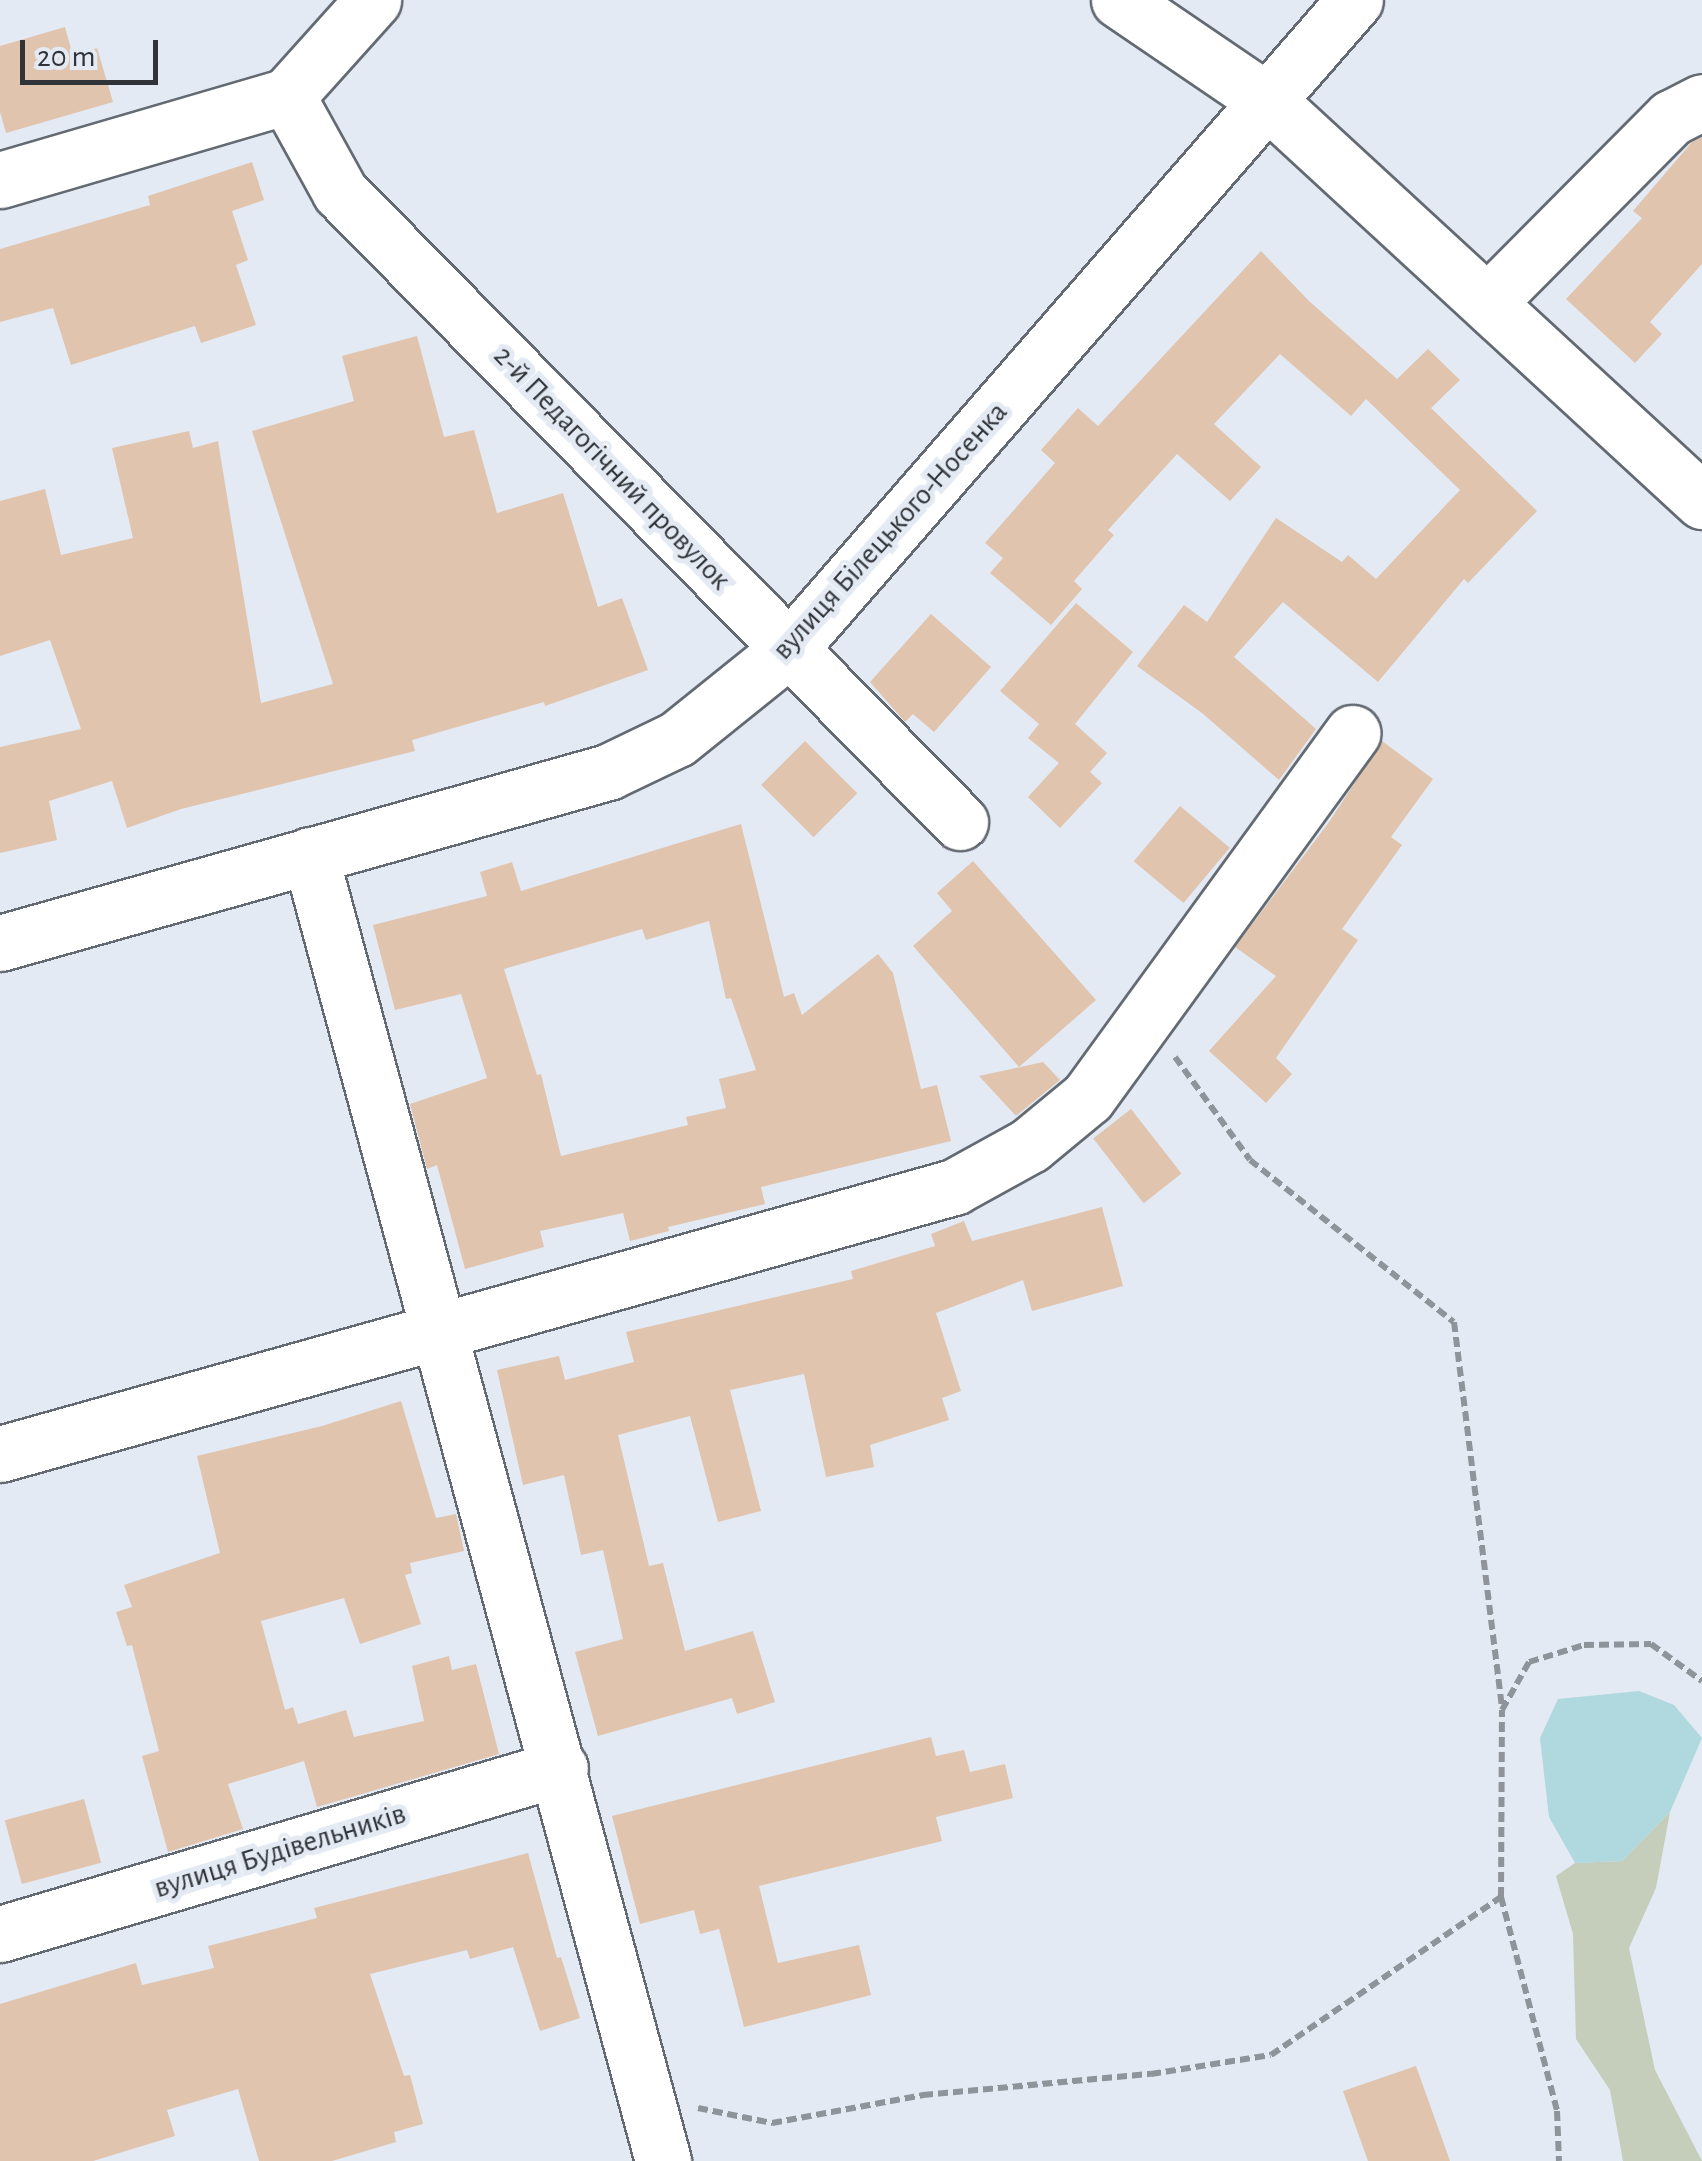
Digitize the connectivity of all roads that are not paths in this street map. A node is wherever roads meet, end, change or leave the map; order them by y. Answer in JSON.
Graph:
{"nodes":[{"id":1,"x":373,"y":0,"type":"edge"},
{"id":2,"x":1119,"y":0,"type":"edge"},
{"id":3,"x":1355,"y":0,"type":"edge"},
{"id":4,"x":287,"y":96,"type":"junction"},
{"id":5,"x":1269,"y":102,"type":"junction"},
{"id":6,"x":1702,"y":102,"type":"edge"},
{"id":7,"x":0,"y":180,"type":"edge"},
{"id":8,"x":1488,"y":302,"type":"junction"},
{"id":9,"x":1702,"y":501,"type":"edge"},
{"id":10,"x":789,"y":649,"type":"junction"},
{"id":11,"x":1352,"y":733,"type":"dead end"},
{"id":12,"x":960,"y":822,"type":"dead end"},
{"id":13,"x":310,"y":855,"type":"junction"},
{"id":14,"x":0,"y":943,"type":"edge"},
{"id":15,"x":440,"y":1329,"type":"junction"},
{"id":16,"x":0,"y":1454,"type":"edge"},
{"id":17,"x":560,"y":1768,"type":"junction"},
{"id":18,"x":0,"y":1934,"type":"edge"},
{"id":19,"x":663,"y":2161,"type":"edge"}],
"edges":[{"from":1,"to":4,"type":"street"},
{"from":2,"to":5,"type":"street"},
{"from":3,"to":5,"type":"street","name":"вулиця Білецького-Носенка"},
{"from":4,"to":7,"type":"street"},
{"from":4,"to":10,"type":"street","name":"2-й Педагогічний провулок"},
{"from":5,"to":8,"type":"street"},
{"from":5,"to":10,"type":"street","name":"вулиця Білецького-Носенка"},
{"from":6,"to":8,"type":"street"},
{"from":8,"to":9,"type":"street"},
{"from":10,"to":12,"type":"street","name":"2-й Педагогічний провулок"},
{"from":10,"to":13,"type":"street","name":"вулиця Білецького-Носенка"},
{"from":11,"to":15,"type":"street"},
{"from":13,"to":14,"type":"street","name":"вулиця Білецького-Носенка"},
{"from":13,"to":15,"type":"street"},
{"from":15,"to":16,"type":"street"},
{"from":15,"to":17,"type":"street"},
{"from":17,"to":18,"type":"street","name":"вулиця Будівельників"},
{"from":17,"to":19,"type":"street"}]}
